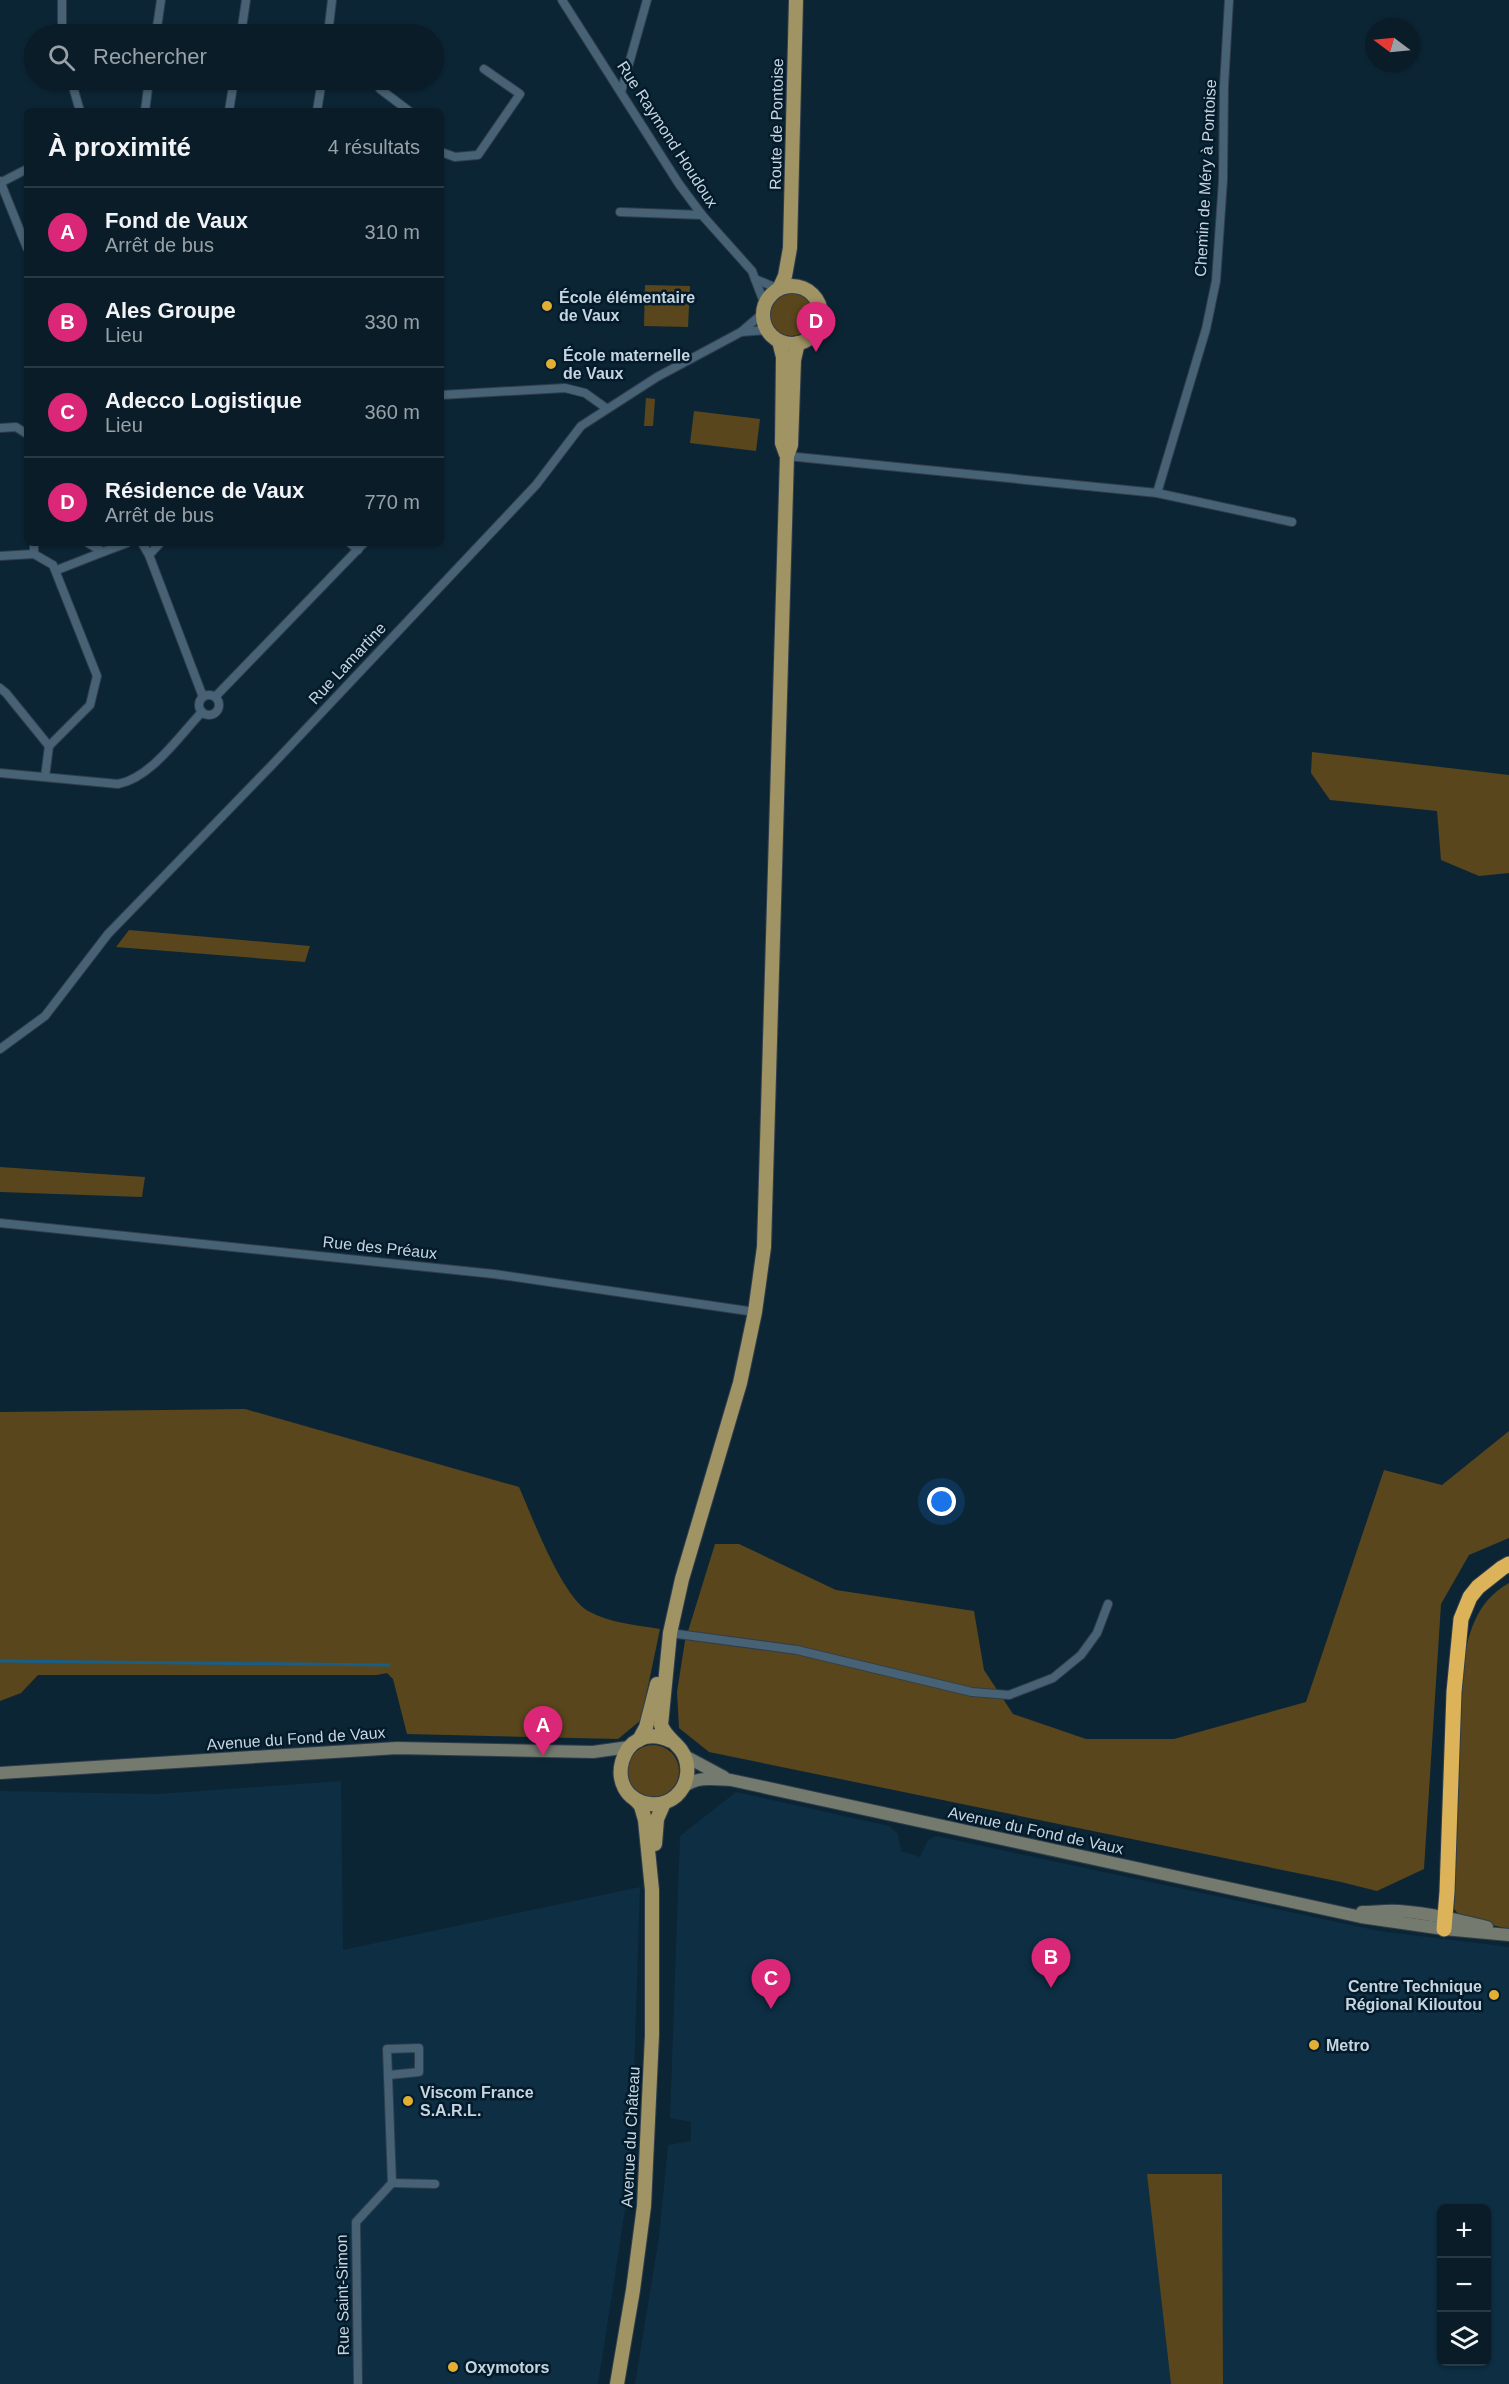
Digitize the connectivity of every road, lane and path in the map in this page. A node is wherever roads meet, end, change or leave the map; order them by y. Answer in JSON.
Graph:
{"nodes":[{"id":1,"x":62,"y":0,"type":"edge"},
{"id":2,"x":161,"y":0,"type":"edge"},
{"id":3,"x":246,"y":0,"type":"edge"},
{"id":4,"x":332,"y":0,"type":"edge"},
{"id":5,"x":562,"y":0,"type":"edge"},
{"id":6,"x":647,"y":0,"type":"edge"},
{"id":7,"x":796,"y":0,"type":"edge"},
{"id":8,"x":1229,"y":0,"type":"edge"},
{"id":9,"x":62,"y":24,"type":"edge"},
{"id":10,"x":157,"y":24,"type":"edge"},
{"id":11,"x":242,"y":24,"type":"edge"},
{"id":12,"x":329,"y":24,"type":"edge"},
{"id":13,"x":484,"y":69,"type":"dead end"},
{"id":14,"x":74,"y":90,"type":"edge"},
{"id":15,"x":147,"y":90,"type":"edge"},
{"id":16,"x":232,"y":90,"type":"edge"},
{"id":17,"x":320,"y":90,"type":"edge"},
{"id":18,"x":380,"y":90,"type":"edge"},
{"id":19,"x":621,"y":92,"type":"junction"},
{"id":20,"x":79,"y":108,"type":"edge"},
{"id":21,"x":144,"y":108,"type":"edge"},
{"id":22,"x":229,"y":108,"type":"edge"},
{"id":23,"x":317,"y":108,"type":"edge"},
{"id":24,"x":405,"y":108,"type":"edge"},
{"id":25,"x":444,"y":153,"type":"edge"},
{"id":26,"x":24,"y":171,"type":"edge"},
{"id":27,"x":0,"y":182,"type":"edge"},
{"id":28,"x":620,"y":212,"type":"dead end"},
{"id":29,"x":702,"y":215,"type":"junction"},
{"id":30,"x":24,"y":241,"type":"edge"},
{"id":31,"x":790,"y":248,"type":"junction"},
{"id":32,"x":755,"y":279,"type":"junction"},
{"id":33,"x":800,"y":287,"type":"junction"},
{"id":34,"x":779,"y":289,"type":"junction"},
{"id":35,"x":764,"y":309,"type":"junction"},
{"id":36,"x":767,"y":330,"type":"junction"},
{"id":37,"x":741,"y":332,"type":"junction"},
{"id":38,"x":779,"y":341,"type":"junction"},
{"id":39,"x":798,"y":343,"type":"junction"},
{"id":40,"x":444,"y":395,"type":"edge"},
{"id":41,"x":606,"y":408,"type":"junction"},
{"id":42,"x":0,"y":428,"type":"edge"},
{"id":43,"x":24,"y":432,"type":"edge"},
{"id":44,"x":787,"y":456,"type":"junction"},
{"id":45,"x":1157,"y":493,"type":"junction"},
{"id":46,"x":1292,"y":522,"type":"dead end"},
{"id":47,"x":34,"y":546,"type":"edge"},
{"id":48,"x":93,"y":546,"type":"edge"},
{"id":49,"x":119,"y":546,"type":"edge"},
{"id":50,"x":144,"y":546,"type":"edge"},
{"id":51,"x":157,"y":546,"type":"edge"},
{"id":52,"x":353,"y":546,"type":"edge"},
{"id":53,"x":361,"y":546,"type":"edge"},
{"id":54,"x":358,"y":550,"type":"junction"},
{"id":55,"x":103,"y":552,"type":"junction"},
{"id":56,"x":34,"y":554,"type":"junction"},
{"id":57,"x":149,"y":555,"type":"junction"},
{"id":58,"x":0,"y":556,"type":"edge"},
{"id":59,"x":57,"y":570,"type":"junction"},
{"id":60,"x":0,"y":688,"type":"edge"},
{"id":61,"x":203,"y":697,"type":"junction"},
{"id":62,"x":215,"y":697,"type":"junction"},
{"id":63,"x":202,"y":712,"type":"junction"},
{"id":64,"x":49,"y":746,"type":"junction"},
{"id":65,"x":0,"y":773,"type":"edge"},
{"id":66,"x":45,"y":777,"type":"junction"},
{"id":67,"x":0,"y":1049,"type":"edge"},
{"id":68,"x":0,"y":1223,"type":"edge"},
{"id":69,"x":755,"y":1312,"type":"junction"},
{"id":70,"x":1509,"y":1564,"type":"edge"},
{"id":71,"x":1509,"y":1575,"type":"edge"},
{"id":72,"x":1108,"y":1604,"type":"dead end"},
{"id":73,"x":669,"y":1638,"type":"junction"},
{"id":74,"x":1458,"y":1642,"type":"junction"},
{"id":75,"x":671,"y":1741,"type":"junction"},
{"id":76,"x":634,"y":1744,"type":"junction"},
{"id":77,"x":594,"y":1752,"type":"junction"},
{"id":78,"x":685,"y":1756,"type":"junction"},
{"id":79,"x":620,"y":1769,"type":"junction"},
{"id":80,"x":0,"y":1773,"type":"edge"},
{"id":81,"x":731,"y":1780,"type":"junction"},
{"id":82,"x":683,"y":1787,"type":"junction"},
{"id":83,"x":634,"y":1798,"type":"junction"},
{"id":84,"x":664,"y":1803,"type":"junction"},
{"id":85,"x":652,"y":1890,"type":"junction"},
{"id":86,"x":1445,"y":1923,"type":"junction"},
{"id":87,"x":1509,"y":1933,"type":"edge"},
{"id":88,"x":389,"y":2075,"type":"junction"},
{"id":89,"x":392,"y":2183,"type":"junction"},
{"id":90,"x":435,"y":2184,"type":"dead end"},
{"id":91,"x":358,"y":2384,"type":"edge"},
{"id":92,"x":617,"y":2384,"type":"edge"}],
"edges":[{"from":1,"to":9,"type":"street"},
{"from":2,"to":10,"type":"street"},
{"from":3,"to":11,"type":"street"},
{"from":4,"to":12,"type":"street"},
{"from":5,"to":19,"type":"street","name":"Rue Raymond Houdoux"},
{"from":6,"to":19,"type":"street"},
{"from":7,"to":31,"type":"main road","name":"Route de Pontoise"},
{"from":8,"to":45,"type":"street","name":"Chemin de Méry à Pontoise"},
{"from":13,"to":25,"type":"street"},
{"from":14,"to":20,"type":"street"},
{"from":15,"to":21,"type":"street"},
{"from":16,"to":22,"type":"street"},
{"from":17,"to":23,"type":"street"},
{"from":18,"to":24,"type":"street"},
{"from":19,"to":29,"type":"street","name":"Rue Raymond Houdoux"},
{"from":26,"to":27,"type":"street"},
{"from":27,"to":30,"type":"street"},
{"from":28,"to":29,"type":"street"},
{"from":29,"to":32,"type":"street","name":"Rue Raymond Houdoux"},
{"from":31,"to":33,"type":"main road","name":"Route de Pontoise"},
{"from":31,"to":34,"type":"main road","name":"Route de Pontoise"},
{"from":32,"to":34,"type":"street"},
{"from":32,"to":35,"type":"street","name":"Rue Raymond Houdoux"},
{"from":33,"to":34,"type":"main road"},
{"from":33,"to":39,"type":"main road"},
{"from":34,"to":35,"type":"main road"},
{"from":35,"to":36,"type":"main road"},
{"from":35,"to":37,"type":"street","name":"Rue Lamartine"},
{"from":36,"to":37,"type":"street","name":"Rue Lamartine"},
{"from":36,"to":38,"type":"main road"},
{"from":37,"to":41,"type":"street","name":"Rue Lamartine"},
{"from":38,"to":39,"type":"main road"},
{"from":38,"to":44,"type":"main road"},
{"from":39,"to":44,"type":"main road"},
{"from":40,"to":41,"type":"street"},
{"from":41,"to":67,"type":"street","name":"Rue Lamartine"},
{"from":42,"to":43,"type":"street"},
{"from":44,"to":45,"type":"street"},
{"from":44,"to":69,"type":"main road"},
{"from":45,"to":46,"type":"street"},
{"from":47,"to":56,"type":"street"},
{"from":48,"to":55,"type":"street"},
{"from":49,"to":55,"type":"street"},
{"from":50,"to":57,"type":"street"},
{"from":51,"to":57,"type":"street"},
{"from":52,"to":54,"type":"street"},
{"from":53,"to":54,"type":"street"},
{"from":54,"to":62,"type":"street"},
{"from":55,"to":59,"type":"street"},
{"from":56,"to":58,"type":"street"},
{"from":56,"to":59,"type":"street"},
{"from":57,"to":61,"type":"street"},
{"from":59,"to":64,"type":"street"},
{"from":60,"to":64,"type":"street"},
{"from":61,"to":62,"type":"street"},
{"from":61,"to":63,"type":"street"},
{"from":62,"to":63,"type":"street"},
{"from":63,"to":66,"type":"street"},
{"from":64,"to":66,"type":"street"},
{"from":65,"to":66,"type":"street"},
{"from":68,"to":69,"type":"street","name":"Rue des Préaux"},
{"from":69,"to":73,"type":"main road"},
{"from":70,"to":74,"type":"highway"},
{"from":71,"to":74,"type":"highway"},
{"from":72,"to":73,"type":"street"},
{"from":73,"to":75,"type":"main road"},
{"from":73,"to":76,"type":"main road"},
{"from":74,"to":86,"type":"highway"},
{"from":75,"to":76,"type":"main road"},
{"from":75,"to":78,"type":"main road"},
{"from":76,"to":77,"type":"street","name":"Avenue du Fond de Vaux"},
{"from":76,"to":79,"type":"main road"},
{"from":77,"to":79,"type":"street"},
{"from":77,"to":80,"type":"street","name":"Avenue du Fond de Vaux"},
{"from":78,"to":81,"type":"street","name":"Avenue du Fond de Vaux"},
{"from":78,"to":82,"type":"main road"},
{"from":79,"to":83,"type":"main road"},
{"from":81,"to":82,"type":"street","name":"Avenue du Fond de Vaux"},
{"from":81,"to":86,"type":"street","name":"Avenue du Fond de Vaux"},
{"from":82,"to":84,"type":"main road"},
{"from":83,"to":84,"type":"main road"},
{"from":83,"to":85,"type":"main road","name":"Avenue du Château"},
{"from":84,"to":85,"type":"main road","name":"Avenue du Château"},
{"from":85,"to":92,"type":"main road","name":"Avenue du Château"},
{"from":86,"to":87,"type":"street","name":"Avenue du Fond de Vaux"},
{"from":88,"to":88,"type":"street"},
{"from":88,"to":89,"type":"street"},
{"from":89,"to":90,"type":"street"},
{"from":89,"to":91,"type":"street","name":"Rue Saint-Simon"}]}
